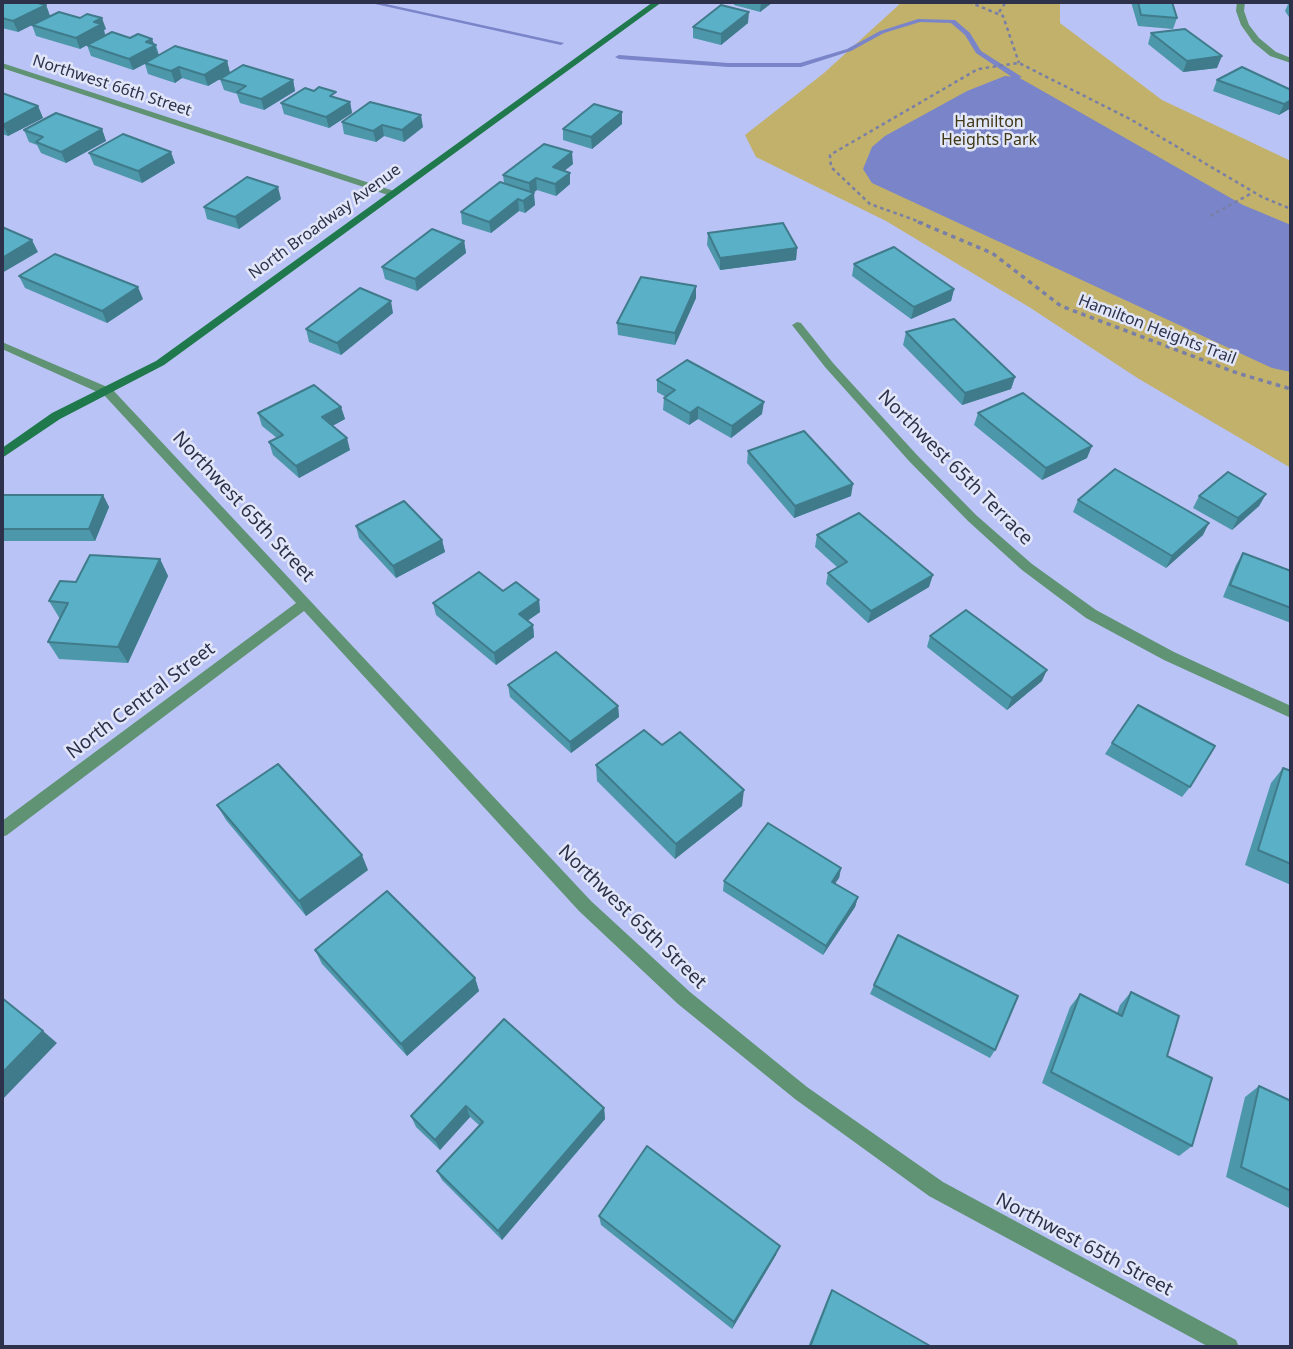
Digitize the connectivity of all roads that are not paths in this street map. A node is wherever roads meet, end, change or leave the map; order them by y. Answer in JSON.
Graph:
{"nodes":[{"id":1,"x":658,"y":2,"type":"edge"},
{"id":2,"x":1241,"y":2,"type":"edge"},
{"id":3,"x":1291,"y":61,"type":"edge"},
{"id":4,"x":2,"y":65,"type":"edge"},
{"id":5,"x":391,"y":193,"type":"junction"},
{"id":6,"x":797,"y":325,"type":"dead end"},
{"id":7,"x":2,"y":345,"type":"edge"},
{"id":8,"x":108,"y":391,"type":"junction"},
{"id":9,"x":2,"y":454,"type":"edge"},
{"id":10,"x":304,"y":604,"type":"junction"},
{"id":11,"x":1291,"y":712,"type":"edge"},
{"id":12,"x":2,"y":830,"type":"edge"},
{"id":13,"x":1229,"y":1347,"type":"edge"}],
"edges":[{"from":1,"to":5,"type":"street","name":"North Broadway Avenue"},
{"from":2,"to":3,"type":"street"},
{"from":4,"to":5,"type":"street","name":"Northwest 66th Street"},
{"from":5,"to":8,"type":"street","name":"North Broadway Avenue"},
{"from":6,"to":11,"type":"street","name":"Northwest 65th Terrace"},
{"from":7,"to":8,"type":"street"},
{"from":8,"to":9,"type":"street","name":"North Broadway Avenue"},
{"from":8,"to":10,"type":"street","name":"Northwest 65th Street"},
{"from":10,"to":12,"type":"street","name":"North Central Street"},
{"from":10,"to":13,"type":"street","name":"Northwest 65th Street"}]}
